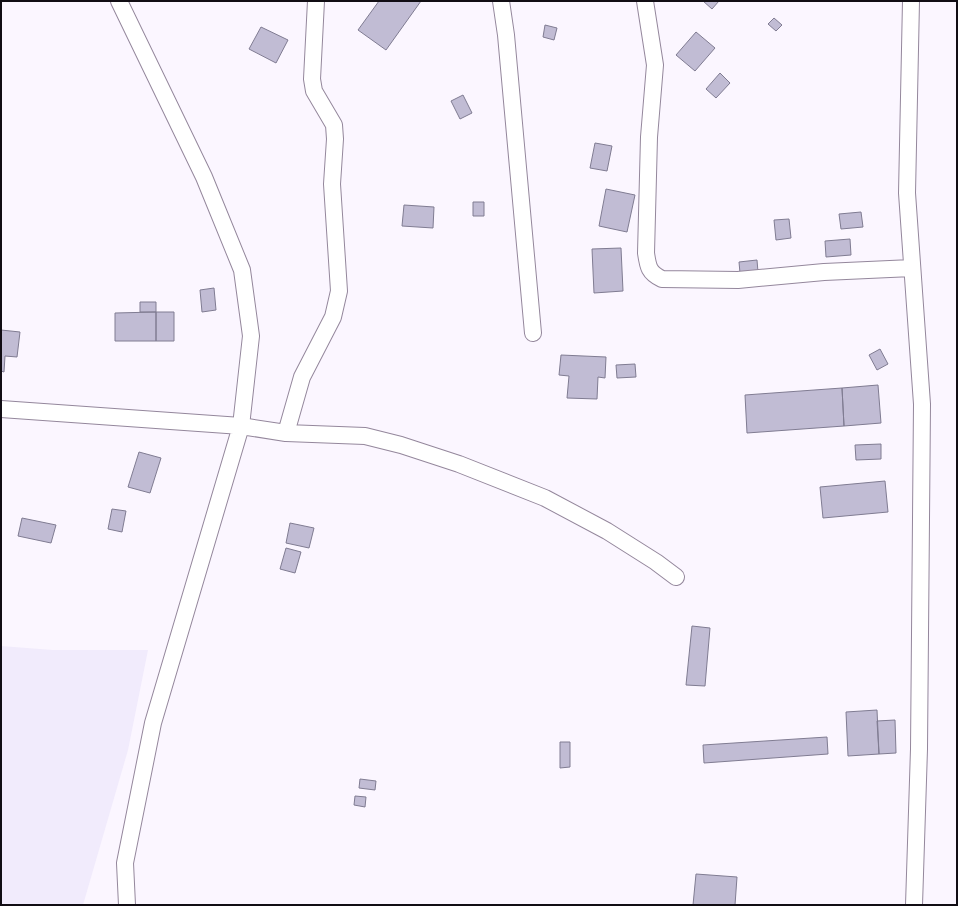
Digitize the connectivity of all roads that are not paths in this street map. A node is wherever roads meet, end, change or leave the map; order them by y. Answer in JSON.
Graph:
{"nodes":[{"id":1,"x":119,"y":1,"type":"edge"},
{"id":2,"x":316,"y":1,"type":"edge"},
{"id":3,"x":501,"y":1,"type":"edge"},
{"id":4,"x":645,"y":1,"type":"edge"},
{"id":5,"x":911,"y":1,"type":"edge"},
{"id":6,"x":912,"y":268,"type":"junction"},
{"id":7,"x":533,"y":333,"type":"dead end"},
{"id":8,"x":1,"y":409,"type":"edge"},
{"id":9,"x":241,"y":426,"type":"junction"},
{"id":10,"x":286,"y":433,"type":"junction"},
{"id":11,"x":676,"y":577,"type":"dead end"},
{"id":12,"x":127,"y":905,"type":"edge"},
{"id":13,"x":914,"y":905,"type":"edge"}],
"edges":[{"from":1,"to":9,"type":"street"},
{"from":2,"to":10,"type":"street"},
{"from":3,"to":7,"type":"street"},
{"from":4,"to":6,"type":"street"},
{"from":5,"to":6,"type":"street"},
{"from":6,"to":13,"type":"street"},
{"from":8,"to":9,"type":"street"},
{"from":9,"to":10,"type":"street"},
{"from":9,"to":12,"type":"street"},
{"from":10,"to":11,"type":"street"}]}
